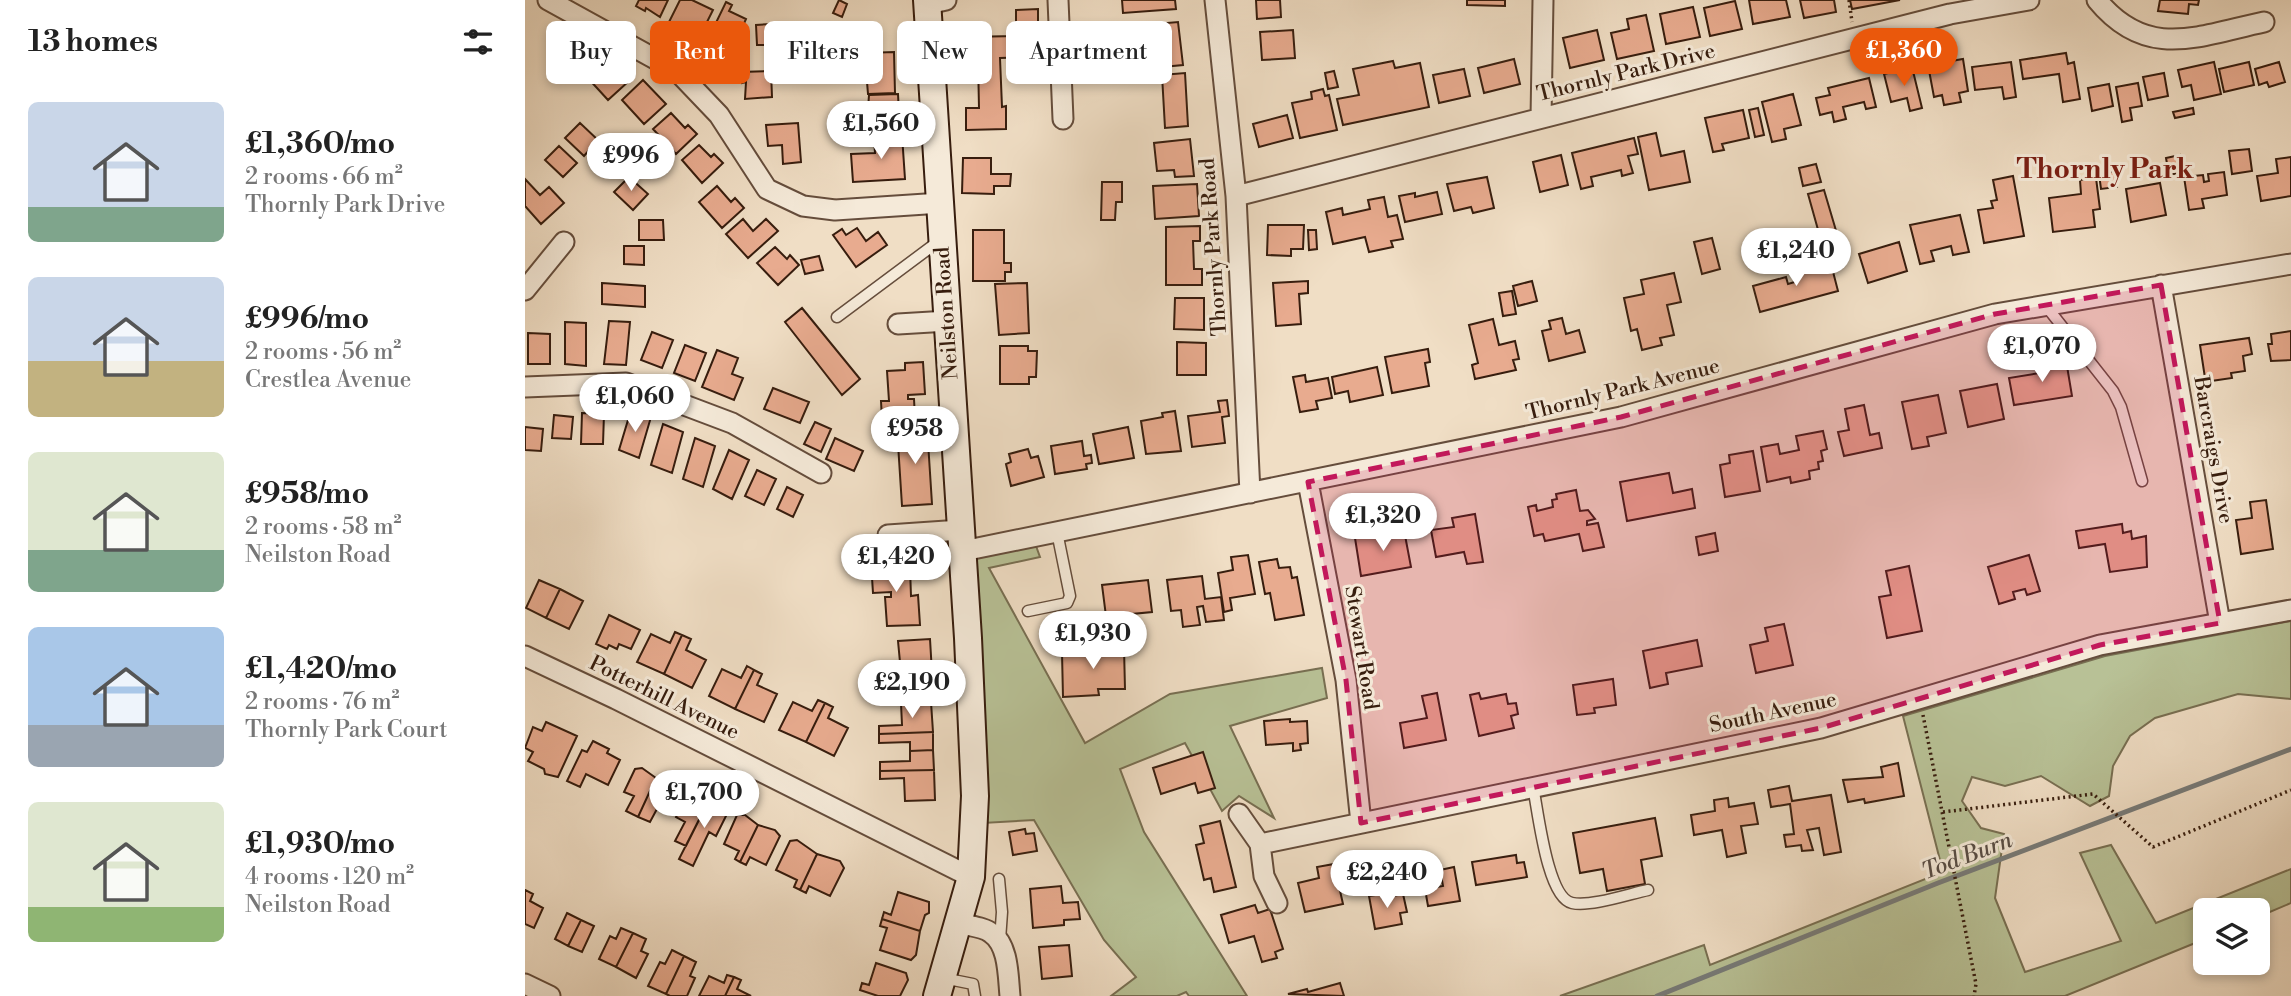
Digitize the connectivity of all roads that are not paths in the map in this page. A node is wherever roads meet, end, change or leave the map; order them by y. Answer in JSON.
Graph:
{"nodes":[{"id":1,"x":548,"y":0,"type":"edge"},
{"id":2,"x":1058,"y":0,"type":"edge"},
{"id":3,"x":1215,"y":0,"type":"edge"},
{"id":4,"x":1542,"y":0,"type":"edge"},
{"id":5,"x":2029,"y":0,"type":"edge"},
{"id":6,"x":2097,"y":0,"type":"edge"},
{"id":7,"x":934,"y":1,"type":"edge"},
{"id":8,"x":2264,"y":22,"type":"dead end"},
{"id":9,"x":1541,"y":118,"type":"junction"},
{"id":10,"x":1063,"y":119,"type":"dead end"},
{"id":11,"x":1235,"y":196,"type":"junction"},
{"id":12,"x":941,"y":203,"type":"junction"},
{"id":13,"x":943,"y":238,"type":"junction"},
{"id":14,"x":564,"y":242,"type":"dead end"},
{"id":15,"x":2291,"y":264,"type":"edge"},
{"id":16,"x":2161,"y":285,"type":"junction"},
{"id":17,"x":525,"y":290,"type":"edge"},
{"id":18,"x":2045,"y":305,"type":"junction"},
{"id":19,"x":837,"y":317,"type":"dead end"},
{"id":20,"x":948,"y":321,"type":"junction"},
{"id":21,"x":898,"y":324,"type":"dead end"},
{"id":22,"x":525,"y":387,"type":"edge"},
{"id":23,"x":821,"y":473,"type":"dead end"},
{"id":24,"x":2142,"y":481,"type":"dead end"},
{"id":25,"x":1308,"y":482,"type":"junction"},
{"id":26,"x":1249,"y":493,"type":"junction"},
{"id":27,"x":1057,"y":532,"type":"junction"},
{"id":28,"x":888,"y":535,"type":"dead end"},
{"id":29,"x":962,"y":541,"type":"junction"},
{"id":30,"x":2291,"y":610,"type":"edge"},
{"id":31,"x":1028,"y":611,"type":"dead end"},
{"id":32,"x":2220,"y":623,"type":"junction"},
{"id":33,"x":525,"y":656,"type":"edge"},
{"id":34,"x":1533,"y":787,"type":"junction"},
{"id":35,"x":1239,"y":814,"type":"dead end"},
{"id":36,"x":1361,"y":822,"type":"junction"},
{"id":37,"x":1260,"y":844,"type":"junction"},
{"id":38,"x":971,"y":877,"type":"junction"},
{"id":39,"x":999,"y":879,"type":"dead end"},
{"id":40,"x":1648,"y":890,"type":"dead end"},
{"id":41,"x":1277,"y":903,"type":"dead end"},
{"id":42,"x":959,"y":923,"type":"junction"},
{"id":43,"x":999,"y":944,"type":"junction"},
{"id":44,"x":525,"y":984,"type":"edge"},
{"id":45,"x":940,"y":987,"type":"edge"},
{"id":46,"x":550,"y":996,"type":"edge"},
{"id":47,"x":975,"y":996,"type":"edge"},
{"id":48,"x":1010,"y":996,"type":"edge"}],
"edges":[{"from":1,"to":12,"type":"street"},
{"from":2,"to":10,"type":"street"},
{"from":3,"to":11,"type":"street","name":"Thornly Park Road"},
{"from":4,"to":9,"type":"street"},
{"from":5,"to":9,"type":"street","name":"Thornly Park Drive"},
{"from":6,"to":8,"type":"street"},
{"from":7,"to":12,"type":"main road","name":"Neilston Road"},
{"from":9,"to":11,"type":"street","name":"Thornly Park Drive"},
{"from":11,"to":26,"type":"street","name":"Thornly Park Road"},
{"from":12,"to":13,"type":"main road","name":"Neilston Road"},
{"from":13,"to":19,"type":"lane"},
{"from":13,"to":20,"type":"main road","name":"Neilston Road"},
{"from":14,"to":17,"type":"street"},
{"from":15,"to":16,"type":"street","name":"Thornly Park Avenue"},
{"from":16,"to":18,"type":"street","name":"Thornly Park Avenue"},
{"from":16,"to":32,"type":"street","name":"Barcraigs Drive"},
{"from":18,"to":24,"type":"lane"},
{"from":18,"to":25,"type":"street","name":"Thornly Park Avenue"},
{"from":20,"to":21,"type":"street"},
{"from":20,"to":29,"type":"main road","name":"Neilston Road"},
{"from":22,"to":23,"type":"street"},
{"from":25,"to":26,"type":"street","name":"Thornly Park Avenue"},
{"from":25,"to":36,"type":"street","name":"Stewart Road"},
{"from":26,"to":27,"type":"street","name":"Thornly Park Avenue"},
{"from":27,"to":29,"type":"street","name":"Thornly Park Avenue"},
{"from":27,"to":31,"type":"lane"},
{"from":28,"to":29,"type":"street","name":"Thornly Park Avenue"},
{"from":29,"to":38,"type":"main road","name":"Neilston Road"},
{"from":30,"to":32,"type":"street","name":"South Avenue"},
{"from":32,"to":34,"type":"street","name":"South Avenue"},
{"from":33,"to":38,"type":"street","name":"Potterhill Avenue"},
{"from":34,"to":36,"type":"street","name":"South Avenue"},
{"from":34,"to":40,"type":"lane"},
{"from":35,"to":37,"type":"street"},
{"from":36,"to":37,"type":"street","name":"South Avenue"},
{"from":37,"to":41,"type":"street"},
{"from":38,"to":42,"type":"main road","name":"Neilston Road"},
{"from":39,"to":43,"type":"lane"},
{"from":42,"to":43,"type":"street"},
{"from":42,"to":45,"type":"main road","name":"Neilston Road"},
{"from":43,"to":48,"type":"street"},
{"from":44,"to":46,"type":"street"},
{"from":45,"to":47,"type":"lane"}]}
